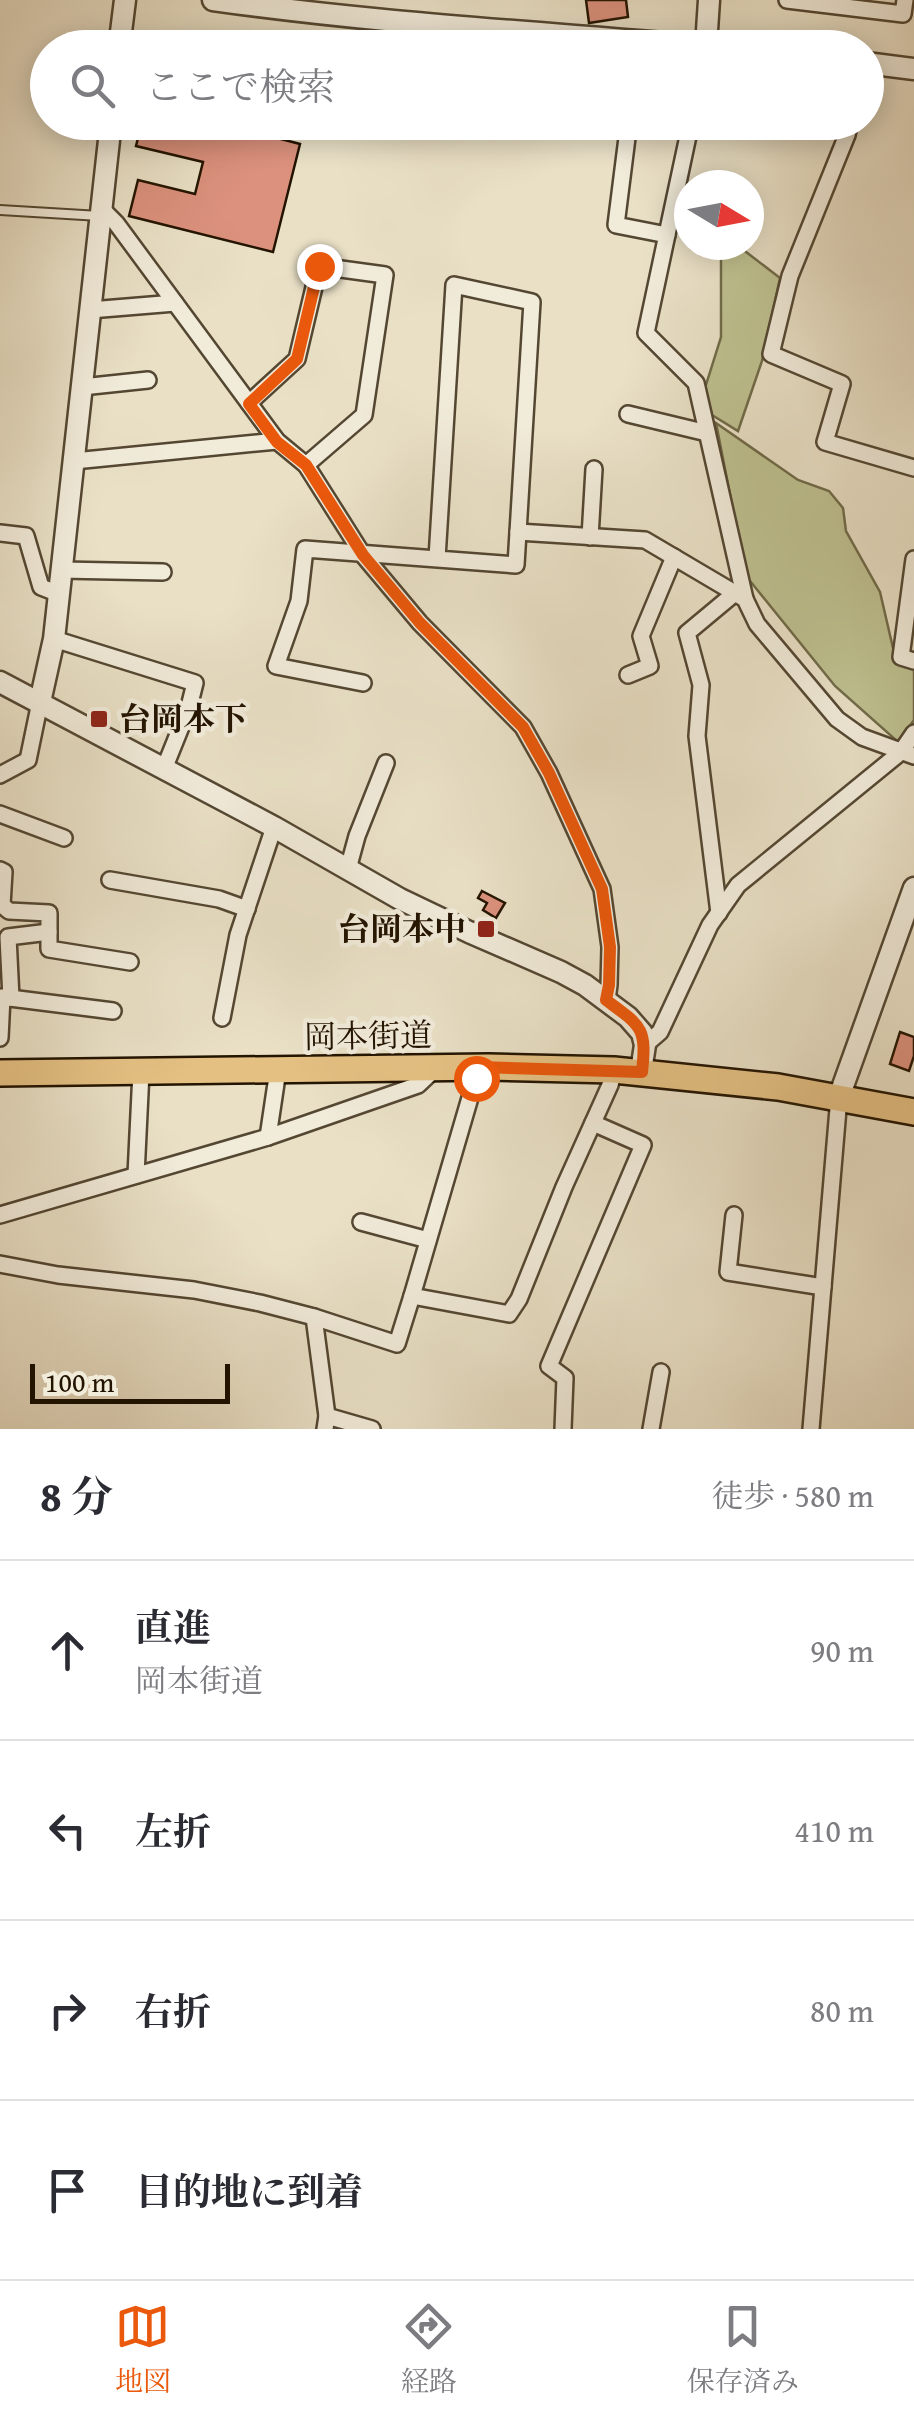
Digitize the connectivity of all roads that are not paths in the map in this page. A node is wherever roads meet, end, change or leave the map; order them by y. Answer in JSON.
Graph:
{"nodes":[{"id":1,"x":125,"y":0,"type":"edge"},
{"id":2,"x":214,"y":0,"type":"edge"},
{"id":3,"x":709,"y":0,"type":"edge"},
{"id":4,"x":787,"y":0,"type":"edge"},
{"id":5,"x":905,"y":0,"type":"edge"},
{"id":6,"x":122,"y":30,"type":"edge"},
{"id":7,"x":487,"y":30,"type":"edge"},
{"id":8,"x":710,"y":30,"type":"edge"},
{"id":9,"x":884,"y":65,"type":"edge"},
{"id":10,"x":914,"y":69,"type":"edge"},
{"id":11,"x":109,"y":140,"type":"edge"},
{"id":12,"x":626,"y":140,"type":"edge"},
{"id":13,"x":686,"y":140,"type":"edge"},
{"id":14,"x":843,"y":140,"type":"edge"},
{"id":15,"x":0,"y":210,"type":"edge"},
{"id":16,"x":101,"y":212,"type":"junction"},
{"id":17,"x":668,"y":235,"type":"junction"},
{"id":18,"x":175,"y":303,"type":"junction"},
{"id":19,"x":90,"y":310,"type":"junction"},
{"id":20,"x":148,"y":380,"type":"dead end"},
{"id":21,"x":82,"y":386,"type":"junction"},
{"id":22,"x":249,"y":404,"type":"junction"},
{"id":23,"x":628,"y":414,"type":"dead end"},
{"id":24,"x":707,"y":432,"type":"junction"},
{"id":25,"x":277,"y":442,"type":"junction"},
{"id":26,"x":74,"y":461,"type":"junction"},
{"id":27,"x":306,"y":465,"type":"junction"},
{"id":28,"x":914,"y":468,"type":"edge"},
{"id":29,"x":594,"y":469,"type":"dead end"},
{"id":30,"x":518,"y":532,"type":"junction"},
{"id":31,"x":0,"y":533,"type":"edge"},
{"id":32,"x":590,"y":536,"type":"junction"},
{"id":33,"x":363,"y":555,"type":"junction"},
{"id":34,"x":674,"y":557,"type":"junction"},
{"id":35,"x":437,"y":558,"type":"junction"},
{"id":36,"x":914,"y":559,"type":"edge"},
{"id":37,"x":62,"y":570,"type":"junction"},
{"id":38,"x":163,"y":572,"type":"dead end"},
{"id":39,"x":59,"y":594,"type":"junction"},
{"id":40,"x":740,"y":596,"type":"junction"},
{"id":41,"x":54,"y":639,"type":"junction"},
{"id":42,"x":914,"y":661,"type":"edge"},
{"id":43,"x":628,"y":675,"type":"dead end"},
{"id":44,"x":0,"y":682,"type":"edge"},
{"id":45,"x":363,"y":683,"type":"dead end"},
{"id":46,"x":40,"y":702,"type":"junction"},
{"id":47,"x":914,"y":734,"type":"edge"},
{"id":48,"x":908,"y":754,"type":"edge"},
{"id":49,"x":386,"y":763,"type":"dead end"},
{"id":50,"x":164,"y":769,"type":"junction"},
{"id":51,"x":0,"y":775,"type":"edge"},
{"id":52,"x":0,"y":814,"type":"edge"},
{"id":53,"x":274,"y":827,"type":"junction"},
{"id":54,"x":64,"y":838,"type":"dead end"},
{"id":55,"x":348,"y":869,"type":"junction"},
{"id":56,"x":0,"y":870,"type":"edge"},
{"id":57,"x":110,"y":880,"type":"dead end"},
{"id":58,"x":914,"y":888,"type":"edge"},
{"id":59,"x":247,"y":909,"type":"junction"},
{"id":60,"x":719,"y":913,"type":"junction"},
{"id":61,"x":49,"y":932,"type":"junction"},
{"id":62,"x":130,"y":962,"type":"dead end"},
{"id":63,"x":11,"y":998,"type":"junction"},
{"id":64,"x":606,"y":1000,"type":"junction"},
{"id":65,"x":112,"y":1011,"type":"dead end"},
{"id":66,"x":222,"y":1018,"type":"dead end"},
{"id":67,"x":0,"y":1038,"type":"edge"},
{"id":68,"x":645,"y":1045,"type":"junction"},
{"id":69,"x":479,"y":1067,"type":"junction"},
{"id":70,"x":437,"y":1068,"type":"junction"},
{"id":71,"x":278,"y":1070,"type":"junction"},
{"id":72,"x":614,"y":1070,"type":"junction"},
{"id":73,"x":142,"y":1072,"type":"junction"},
{"id":74,"x":642,"y":1072,"type":"junction"},
{"id":75,"x":0,"y":1073,"type":"edge"},
{"id":76,"x":840,"y":1097,"type":"junction"},
{"id":77,"x":914,"y":1112,"type":"edge"},
{"id":78,"x":593,"y":1123,"type":"junction"},
{"id":79,"x":268,"y":1136,"type":"junction"},
{"id":80,"x":136,"y":1175,"type":"junction"},
{"id":81,"x":0,"y":1215,"type":"edge"},
{"id":82,"x":734,"y":1215,"type":"dead end"},
{"id":83,"x":361,"y":1222,"type":"dead end"},
{"id":84,"x":428,"y":1240,"type":"junction"},
{"id":85,"x":0,"y":1264,"type":"edge"},
{"id":86,"x":824,"y":1287,"type":"junction"},
{"id":87,"x":412,"y":1296,"type":"junction"},
{"id":88,"x":314,"y":1317,"type":"junction"},
{"id":89,"x":662,"y":1372,"type":"dead end"},
{"id":90,"x":326,"y":1422,"type":"edge"},
{"id":91,"x":372,"y":1429,"type":"edge"},
{"id":92,"x":564,"y":1429,"type":"edge"},
{"id":93,"x":652,"y":1429,"type":"edge"},
{"id":94,"x":812,"y":1429,"type":"edge"}],
"edges":[{"from":1,"to":6,"type":"street"},
{"from":2,"to":7,"type":"street"},
{"from":3,"to":8,"type":"street"},
{"from":4,"to":5,"type":"street"},
{"from":9,"to":10,"type":"street"},
{"from":11,"to":16,"type":"street"},
{"from":12,"to":17,"type":"street"},
{"from":13,"to":17,"type":"street"},
{"from":14,"to":28,"type":"street"},
{"from":15,"to":16,"type":"lane"},
{"from":16,"to":18,"type":"street"},
{"from":16,"to":19,"type":"street"},
{"from":17,"to":24,"type":"street"},
{"from":18,"to":19,"type":"street"},
{"from":18,"to":22,"type":"street"},
{"from":19,"to":21,"type":"street"},
{"from":20,"to":21,"type":"street"},
{"from":21,"to":26,"type":"street"},
{"from":22,"to":25,"type":"street"},
{"from":22,"to":27,"type":"street"},
{"from":23,"to":24,"type":"street"},
{"from":24,"to":40,"type":"street"},
{"from":25,"to":26,"type":"street"},
{"from":25,"to":27,"type":"street"},
{"from":26,"to":37,"type":"street"},
{"from":27,"to":33,"type":"street"},
{"from":29,"to":32,"type":"street"},
{"from":30,"to":32,"type":"street"},
{"from":30,"to":35,"type":"street"},
{"from":30,"to":35,"type":"street"},
{"from":31,"to":39,"type":"street"},
{"from":32,"to":34,"type":"street"},
{"from":33,"to":35,"type":"street"},
{"from":33,"to":45,"type":"street"},
{"from":33,"to":64,"type":"street"},
{"from":34,"to":40,"type":"street"},
{"from":34,"to":43,"type":"street"},
{"from":36,"to":42,"type":"street"},
{"from":37,"to":38,"type":"street"},
{"from":37,"to":39,"type":"street"},
{"from":39,"to":41,"type":"street"},
{"from":40,"to":48,"type":"street"},
{"from":40,"to":60,"type":"street"},
{"from":41,"to":46,"type":"street"},
{"from":41,"to":50,"type":"street"},
{"from":44,"to":46,"type":"street"},
{"from":46,"to":50,"type":"street"},
{"from":46,"to":51,"type":"street"},
{"from":47,"to":48,"type":"street"},
{"from":48,"to":60,"type":"street"},
{"from":49,"to":55,"type":"street"},
{"from":50,"to":53,"type":"street"},
{"from":52,"to":54,"type":"street"},
{"from":53,"to":55,"type":"street"},
{"from":53,"to":59,"type":"street"},
{"from":55,"to":64,"type":"street"},
{"from":56,"to":61,"type":"street"},
{"from":57,"to":59,"type":"street"},
{"from":58,"to":76,"type":"street"},
{"from":59,"to":66,"type":"street"},
{"from":60,"to":68,"type":"street"},
{"from":61,"to":62,"type":"street"},
{"from":61,"to":63,"type":"street"},
{"from":63,"to":65,"type":"street"},
{"from":63,"to":67,"type":"street"},
{"from":64,"to":68,"type":"street"},
{"from":68,"to":74,"type":"street"},
{"from":69,"to":70,"type":"main road","name":"岡本街道"},
{"from":69,"to":72,"type":"main road","name":"岡本街道"},
{"from":69,"to":84,"type":"street"},
{"from":70,"to":71,"type":"main road","name":"岡本街道"},
{"from":70,"to":79,"type":"street"},
{"from":71,"to":73,"type":"main road","name":"岡本街道"},
{"from":71,"to":79,"type":"street"},
{"from":72,"to":74,"type":"main road","name":"岡本街道"},
{"from":72,"to":78,"type":"street"},
{"from":73,"to":75,"type":"main road","name":"岡本街道"},
{"from":73,"to":80,"type":"street"},
{"from":74,"to":76,"type":"main road","name":"岡本街道"},
{"from":76,"to":77,"type":"main road","name":"岡本街道"},
{"from":76,"to":86,"type":"street"},
{"from":78,"to":87,"type":"street"},
{"from":78,"to":92,"type":"street"},
{"from":79,"to":80,"type":"street"},
{"from":80,"to":81,"type":"street"},
{"from":82,"to":86,"type":"street"},
{"from":83,"to":84,"type":"street"},
{"from":84,"to":87,"type":"street"},
{"from":85,"to":88,"type":"street"},
{"from":86,"to":94,"type":"street"},
{"from":87,"to":88,"type":"street"},
{"from":88,"to":90,"type":"street"},
{"from":89,"to":93,"type":"street"},
{"from":90,"to":91,"type":"street"}]}
